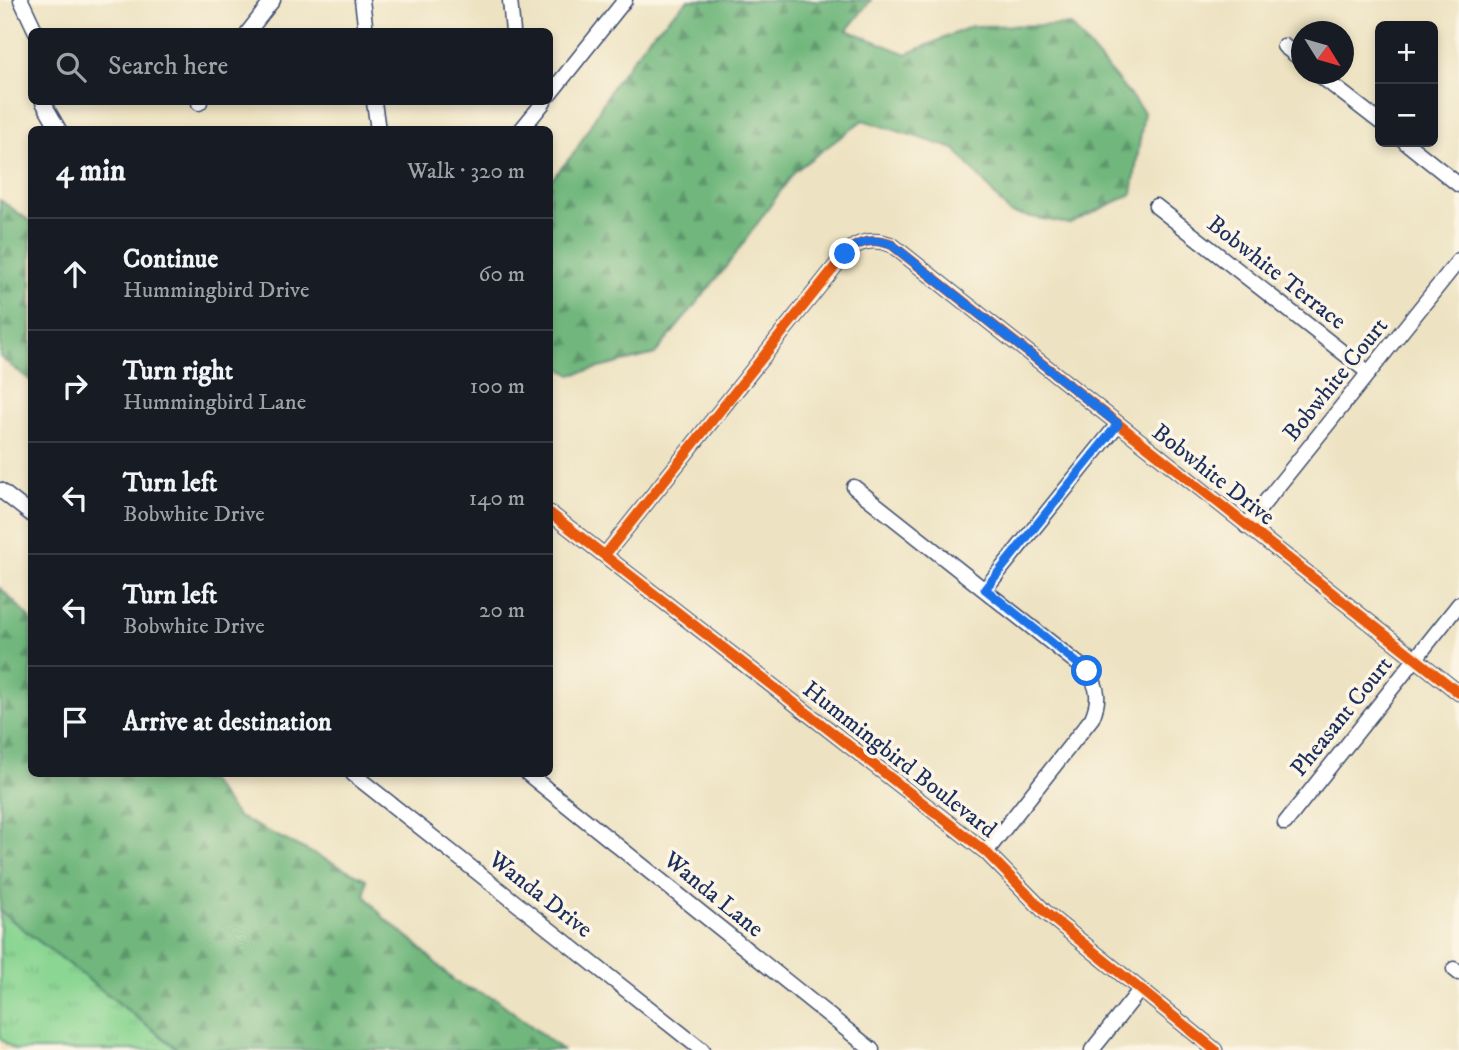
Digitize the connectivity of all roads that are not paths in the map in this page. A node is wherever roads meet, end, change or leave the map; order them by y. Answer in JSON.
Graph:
{"nodes":[{"id":1,"x":21,"y":0,"type":"edge"},
{"id":2,"x":273,"y":0,"type":"edge"},
{"id":3,"x":362,"y":0,"type":"edge"},
{"id":4,"x":510,"y":0,"type":"edge"},
{"id":5,"x":625,"y":0,"type":"edge"},
{"id":6,"x":34,"y":28,"type":"edge"},
{"id":7,"x":251,"y":28,"type":"edge"},
{"id":8,"x":366,"y":28,"type":"edge"},
{"id":9,"x":513,"y":28,"type":"edge"},
{"id":10,"x":1284,"y":46,"type":"dead end"},
{"id":11,"x":1291,"y":52,"type":"edge"},
{"id":12,"x":1331,"y":84,"type":"edge"},
{"id":13,"x":553,"y":89,"type":"edge"},
{"id":14,"x":45,"y":105,"type":"edge"},
{"id":15,"x":374,"y":105,"type":"edge"},
{"id":16,"x":540,"y":105,"type":"edge"},
{"id":17,"x":1375,"y":118,"type":"edge"},
{"id":18,"x":57,"y":126,"type":"edge"},
{"id":19,"x":377,"y":126,"type":"edge"},
{"id":20,"x":524,"y":126,"type":"edge"},
{"id":21,"x":1411,"y":147,"type":"edge"},
{"id":22,"x":1459,"y":185,"type":"edge"},
{"id":23,"x":1156,"y":206,"type":"dead end"},
{"id":24,"x":1459,"y":260,"type":"edge"},
{"id":25,"x":1369,"y":373,"type":"junction"},
{"id":26,"x":1118,"y":424,"type":"junction"},
{"id":27,"x":854,"y":487,"type":"dead end"},
{"id":28,"x":0,"y":490,"type":"edge"},
{"id":29,"x":28,"y":512,"type":"edge"},
{"id":30,"x":553,"y":515,"type":"edge"},
{"id":31,"x":1247,"y":526,"type":"junction"},
{"id":32,"x":605,"y":555,"type":"junction"},
{"id":33,"x":985,"y":589,"type":"junction"},
{"id":34,"x":1459,"y":604,"type":"edge"},
{"id":35,"x":1415,"y":659,"type":"junction"},
{"id":36,"x":1459,"y":693,"type":"edge"},
{"id":37,"x":357,"y":777,"type":"edge"},
{"id":38,"x":532,"y":777,"type":"edge"},
{"id":39,"x":1285,"y":823,"type":"dead end"},
{"id":40,"x":986,"y":852,"type":"junction"},
{"id":41,"x":1140,"y":990,"type":"junction"},
{"id":42,"x":702,"y":1050,"type":"edge"},
{"id":43,"x":872,"y":1050,"type":"edge"},
{"id":44,"x":1092,"y":1050,"type":"edge"},
{"id":45,"x":1215,"y":1050,"type":"edge"}],
"edges":[{"from":1,"to":6,"type":"street"},
{"from":2,"to":7,"type":"street"},
{"from":3,"to":8,"type":"street"},
{"from":4,"to":9,"type":"street"},
{"from":5,"to":13,"type":"street"},
{"from":10,"to":11,"type":"street"},
{"from":12,"to":17,"type":"street"},
{"from":14,"to":18,"type":"street"},
{"from":15,"to":19,"type":"street"},
{"from":16,"to":20,"type":"street"},
{"from":21,"to":22,"type":"street"},
{"from":23,"to":25,"type":"street","name":"Bobwhite Terrace"},
{"from":24,"to":25,"type":"street","name":"Bobwhite Court"},
{"from":25,"to":31,"type":"street","name":"Bobwhite Court"},
{"from":26,"to":31,"type":"street","name":"Bobwhite Drive"},
{"from":26,"to":32,"type":"street","name":"Bobwhite Drive"},
{"from":26,"to":33,"type":"street"},
{"from":27,"to":33,"type":"street"},
{"from":28,"to":29,"type":"street"},
{"from":30,"to":32,"type":"street","name":"Hummingbird Boulevard"},
{"from":31,"to":35,"type":"street","name":"Bobwhite Drive"},
{"from":32,"to":40,"type":"street","name":"Hummingbird Boulevard"},
{"from":33,"to":40,"type":"street"},
{"from":34,"to":35,"type":"street","name":"Pheasant Court"},
{"from":35,"to":36,"type":"street","name":"Bobwhite Drive"},
{"from":35,"to":39,"type":"street","name":"Pheasant Court"},
{"from":37,"to":42,"type":"street","name":"Wanda Drive"},
{"from":38,"to":43,"type":"street","name":"Wanda Lane"},
{"from":40,"to":41,"type":"street","name":"Hummingbird Boulevard"},
{"from":41,"to":44,"type":"street"},
{"from":41,"to":45,"type":"street","name":"Hummingbird Boulevard"}]}
